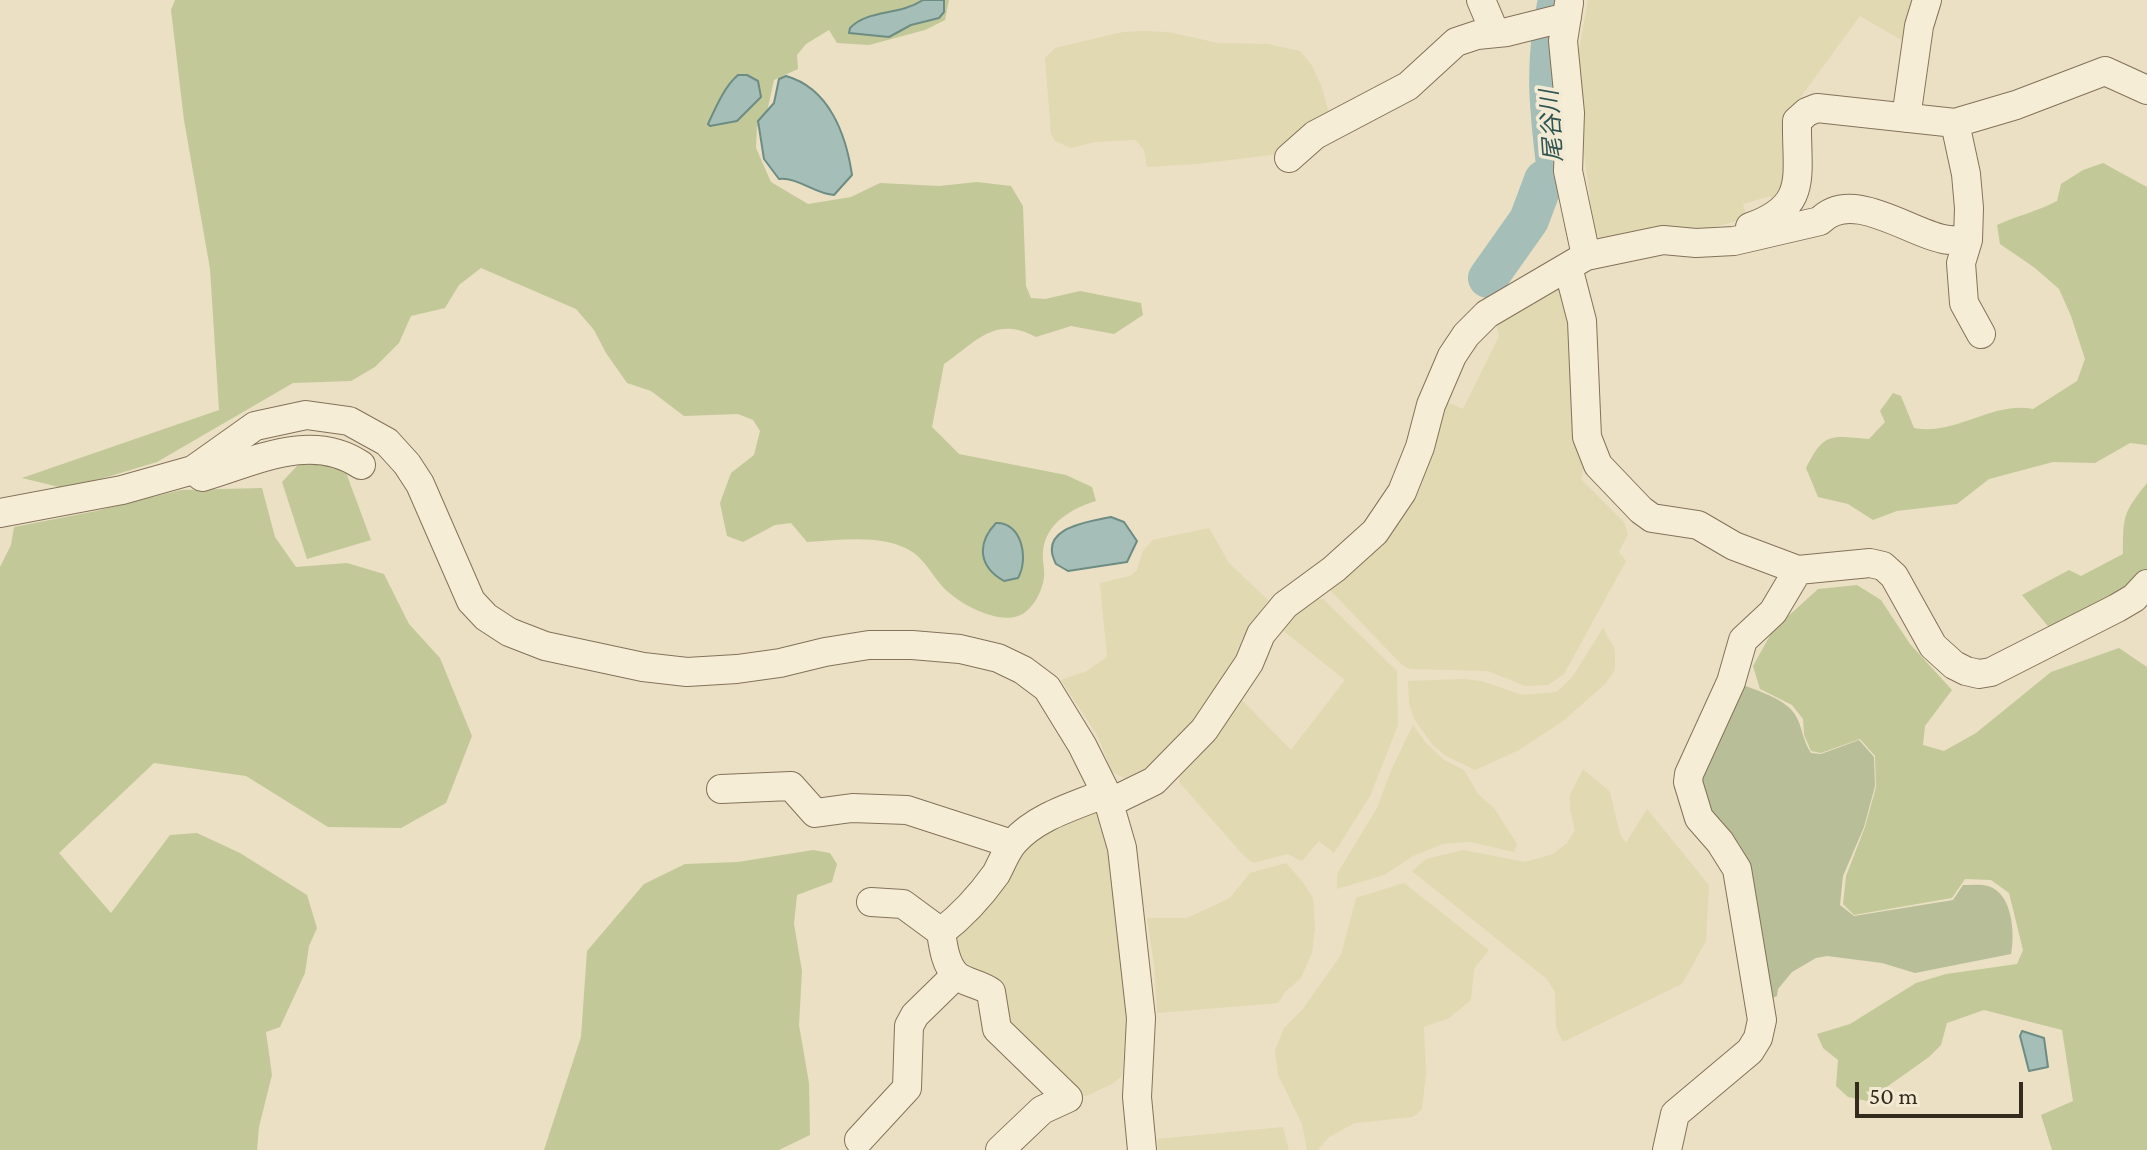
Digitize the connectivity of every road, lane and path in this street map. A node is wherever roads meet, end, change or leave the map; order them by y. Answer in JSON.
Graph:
{"nodes":[{"id":1,"x":1481,"y":0,"type":"edge"},
{"id":2,"x":1927,"y":0,"type":"edge"},
{"id":3,"x":1568,"y":9,"type":"edge"},
{"id":4,"x":1495,"y":33,"type":"junction"},
{"id":5,"x":2147,"y":90,"type":"edge"},
{"id":6,"x":1906,"y":118,"type":"junction"},
{"id":7,"x":1955,"y":123,"type":"junction"},
{"id":8,"x":1289,"y":158,"type":"dead end"},
{"id":9,"x":1968,"y":240,"type":"junction"},
{"id":10,"x":1716,"y":241,"type":"junction"},
{"id":11,"x":1577,"y":261,"type":"junction"},
{"id":12,"x":1981,"y":334,"type":"dead end"},
{"id":13,"x":361,"y":465,"type":"dead end"},
{"id":14,"x":193,"y":470,"type":"junction"},
{"id":15,"x":0,"y":513,"type":"edge"},
{"id":16,"x":1798,"y":570,"type":"junction"},
{"id":17,"x":2147,"y":584,"type":"edge"},
{"id":18,"x":721,"y":789,"type":"dead end"},
{"id":19,"x":1108,"y":798,"type":"junction"},
{"id":20,"x":1012,"y":844,"type":"junction"},
{"id":21,"x":871,"y":902,"type":"dead end"},
{"id":22,"x":941,"y":932,"type":"junction"},
{"id":23,"x":956,"y":975,"type":"junction"},
{"id":24,"x":859,"y":1140,"type":"dead end"},
{"id":25,"x":1000,"y":1150,"type":"edge"},
{"id":26,"x":1142,"y":1150,"type":"edge"},
{"id":27,"x":1667,"y":1150,"type":"edge"}],
"edges":[{"from":1,"to":4,"type":"street"},
{"from":2,"to":6,"type":"street"},
{"from":3,"to":4,"type":"street"},
{"from":3,"to":11,"type":"street"},
{"from":4,"to":8,"type":"street"},
{"from":5,"to":7,"type":"street"},
{"from":6,"to":7,"type":"street"},
{"from":6,"to":10,"type":"street"},
{"from":7,"to":9,"type":"street"},
{"from":9,"to":10,"type":"street"},
{"from":9,"to":12,"type":"street"},
{"from":10,"to":11,"type":"street"},
{"from":11,"to":16,"type":"street"},
{"from":11,"to":19,"type":"street"},
{"from":13,"to":14,"type":"street"},
{"from":14,"to":15,"type":"street"},
{"from":14,"to":19,"type":"street"},
{"from":16,"to":17,"type":"street"},
{"from":16,"to":27,"type":"street"},
{"from":18,"to":20,"type":"street"},
{"from":19,"to":20,"type":"street"},
{"from":19,"to":26,"type":"street"},
{"from":20,"to":22,"type":"street"},
{"from":21,"to":22,"type":"street"},
{"from":22,"to":23,"type":"street"},
{"from":23,"to":24,"type":"street"},
{"from":23,"to":25,"type":"street"}]}
